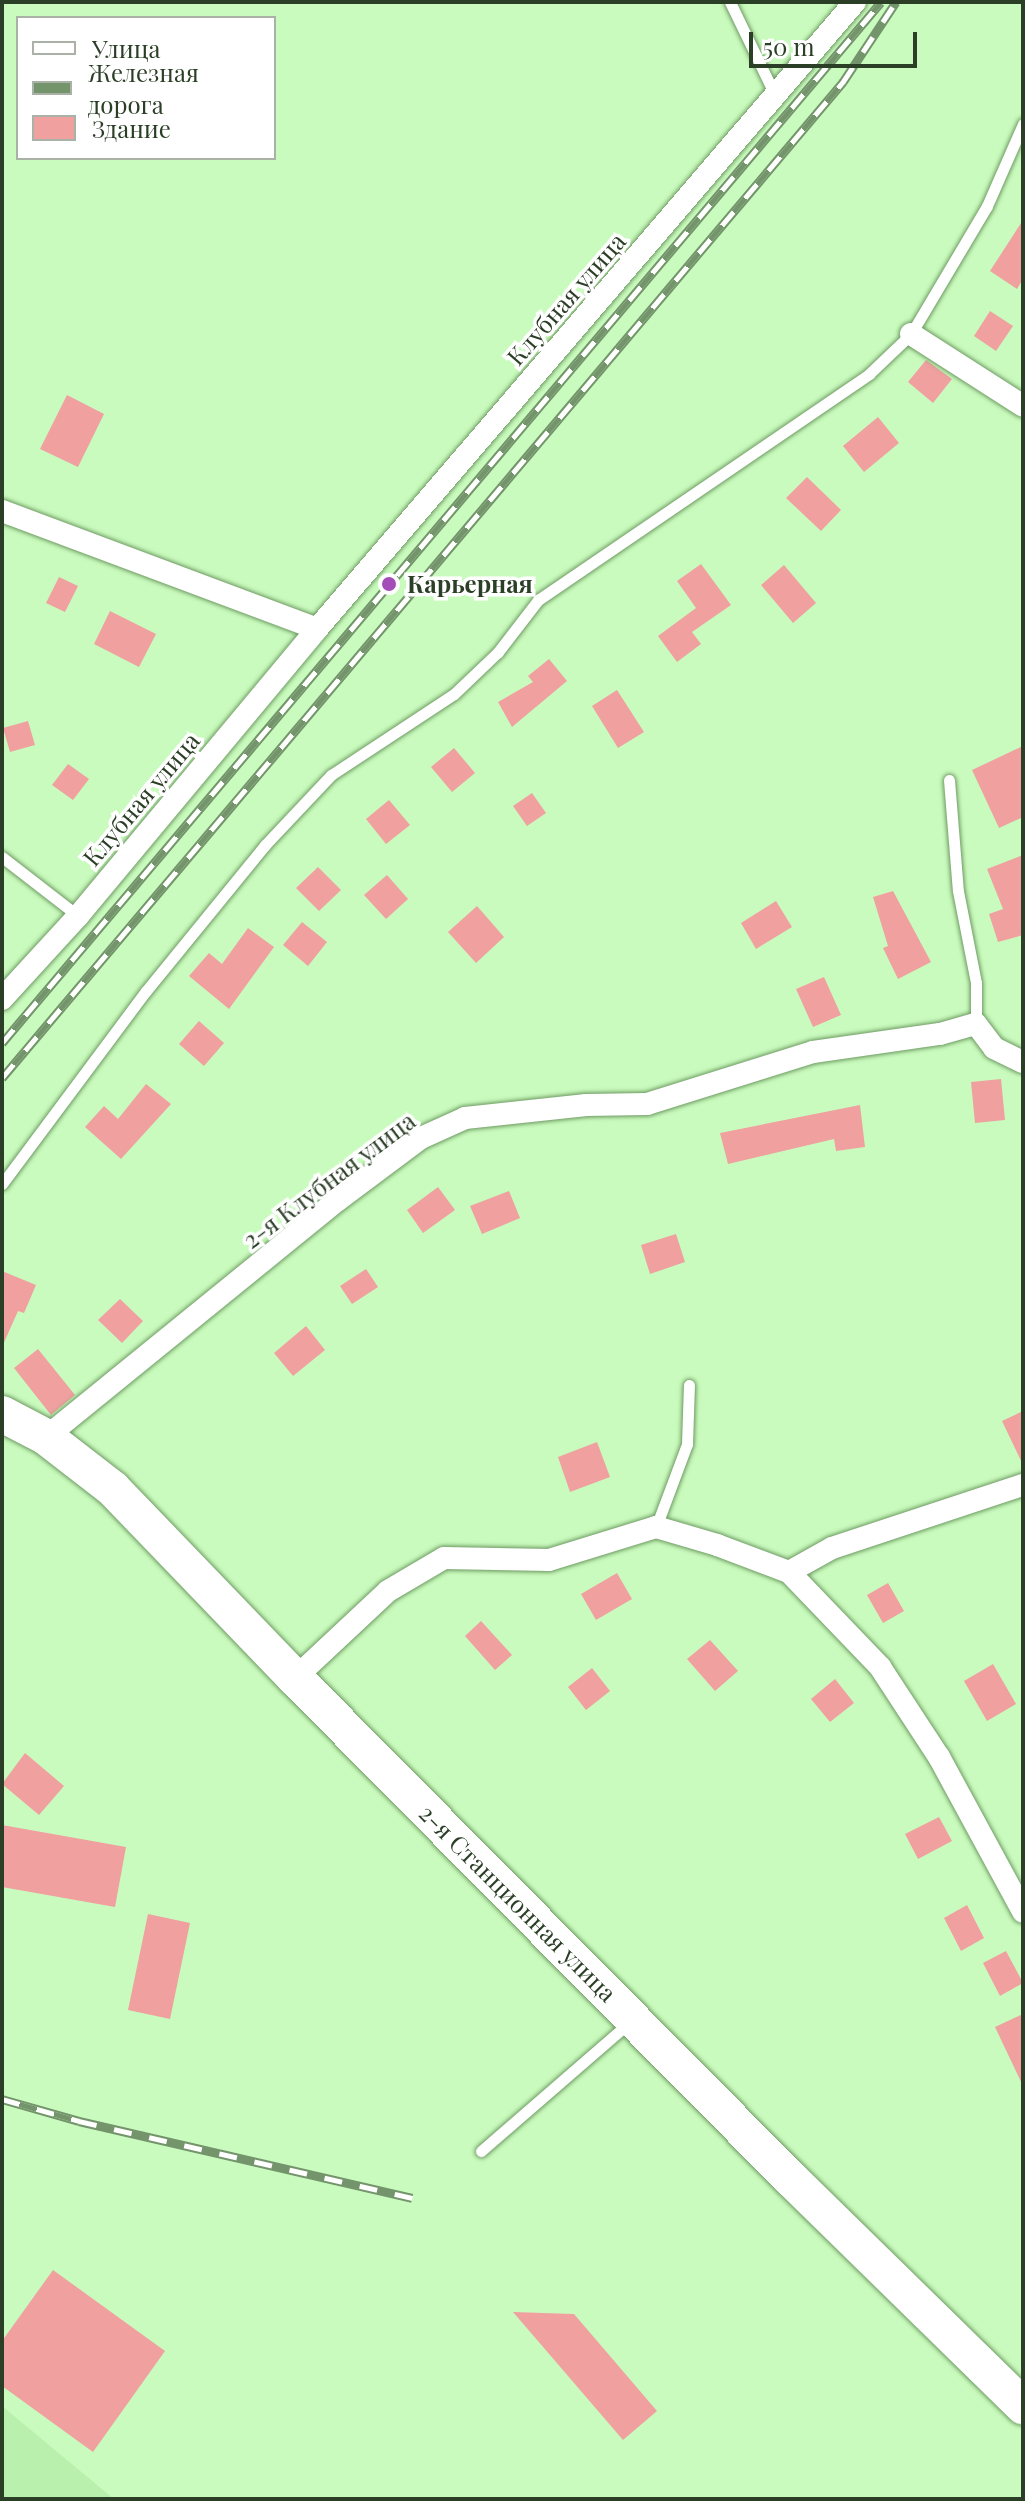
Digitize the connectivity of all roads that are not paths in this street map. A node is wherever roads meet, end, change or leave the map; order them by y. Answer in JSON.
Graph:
{"nodes":[{"id":1,"x":730,"y":2,"type":"edge"},
{"id":2,"x":855,"y":2,"type":"edge"},
{"id":3,"x":775,"y":95,"type":"junction"},
{"id":4,"x":1023,"y":124,"type":"edge"},
{"id":5,"x":911,"y":334,"type":"junction"},
{"id":6,"x":1023,"y":406,"type":"edge"},
{"id":7,"x":2,"y":511,"type":"edge"},
{"id":8,"x":317,"y":629,"type":"junction"},
{"id":9,"x":949,"y":780,"type":"dead end"},
{"id":10,"x":2,"y":857,"type":"edge"},
{"id":11,"x":78,"y":916,"type":"junction"},
{"id":12,"x":2,"y":999,"type":"edge"},
{"id":13,"x":976,"y":1024,"type":"junction"},
{"id":14,"x":1023,"y":1062,"type":"edge"},
{"id":15,"x":2,"y":1184,"type":"edge"},
{"id":16,"x":689,"y":1385,"type":"dead end"},
{"id":17,"x":2,"y":1414,"type":"edge"},
{"id":18,"x":46,"y":1437,"type":"junction"},
{"id":19,"x":1023,"y":1485,"type":"edge"},
{"id":20,"x":656,"y":1527,"type":"junction"},
{"id":21,"x":789,"y":1572,"type":"junction"},
{"id":22,"x":295,"y":1678,"type":"junction"},
{"id":23,"x":1023,"y":1912,"type":"edge"},
{"id":24,"x":634,"y":2019,"type":"junction"},
{"id":25,"x":481,"y":2151,"type":"dead end"},
{"id":26,"x":1023,"y":2406,"type":"edge"}],
"edges":[{"from":1,"to":3,"type":"lane"},
{"from":2,"to":3,"type":"street","name":"Клубная улица"},
{"from":3,"to":8,"type":"street","name":"Клубная улица"},
{"from":4,"to":5,"type":"lane"},
{"from":5,"to":6,"type":"street"},
{"from":5,"to":15,"type":"lane"},
{"from":7,"to":8,"type":"street"},
{"from":8,"to":11,"type":"street","name":"Клубная улица"},
{"from":9,"to":13,"type":"lane"},
{"from":10,"to":11,"type":"lane"},
{"from":11,"to":12,"type":"street","name":"Клубная улица"},
{"from":13,"to":14,"type":"street"},
{"from":13,"to":18,"type":"street","name":"2-я Клубная улица"},
{"from":16,"to":20,"type":"lane"},
{"from":17,"to":18,"type":"main road","name":"2-я Станционная улица"},
{"from":18,"to":22,"type":"main road","name":"2-я Станционная улица"},
{"from":19,"to":21,"type":"street"},
{"from":20,"to":21,"type":"street"},
{"from":20,"to":22,"type":"street"},
{"from":21,"to":23,"type":"street"},
{"from":22,"to":24,"type":"main road","name":"2-я Станционная улица"},
{"from":24,"to":25,"type":"lane"},
{"from":24,"to":26,"type":"main road","name":"2-я Станционная улица"}]}
